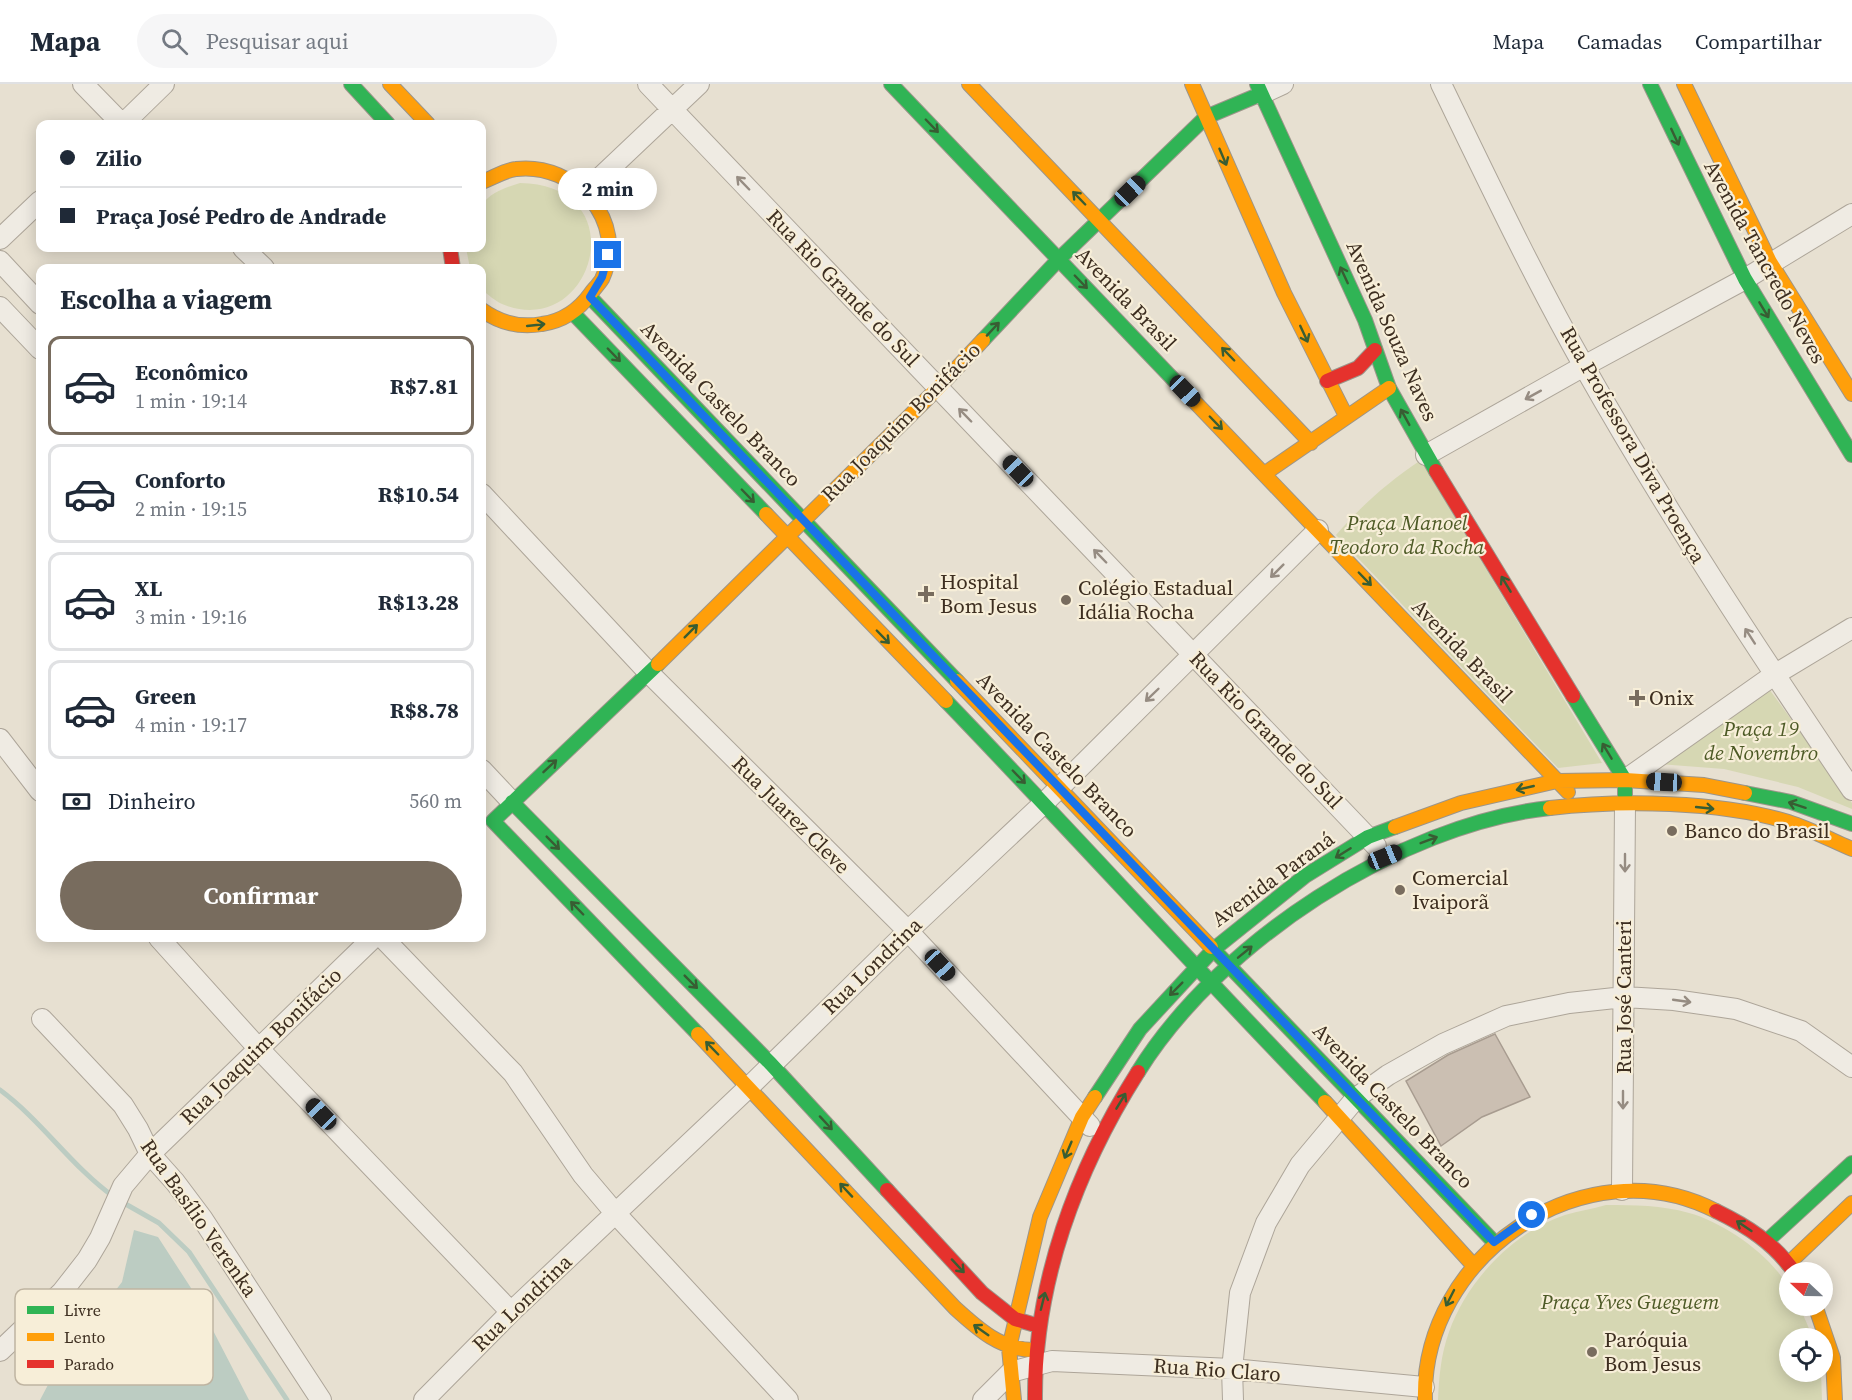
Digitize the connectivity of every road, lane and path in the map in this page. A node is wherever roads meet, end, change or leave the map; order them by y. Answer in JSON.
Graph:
{"nodes":[{"id":1,"x":83,"y":84,"type":"edge"},
{"id":2,"x":164,"y":84,"type":"edge"},
{"id":3,"x":351,"y":84,"type":"edge"},
{"id":4,"x":390,"y":84,"type":"edge"},
{"id":5,"x":648,"y":84,"type":"edge"},
{"id":6,"x":699,"y":84,"type":"edge"},
{"id":7,"x":891,"y":84,"type":"edge"},
{"id":8,"x":969,"y":84,"type":"edge"},
{"id":9,"x":1192,"y":84,"type":"edge"},
{"id":10,"x":1283,"y":84,"type":"edge"},
{"id":11,"x":1441,"y":84,"type":"edge"},
{"id":12,"x":1650,"y":84,"type":"edge"},
{"id":13,"x":1684,"y":84,"type":"edge"},
{"id":14,"x":1259,"y":89,"type":"edge"},
{"id":15,"x":672,"y":109,"type":"junction"},
{"id":16,"x":1206,"y":117,"type":"junction"},
{"id":17,"x":118,"y":120,"type":"edge"},
{"id":18,"x":126,"y":120,"type":"edge"},
{"id":19,"x":384,"y":120,"type":"edge"},
{"id":20,"x":424,"y":120,"type":"edge"},
{"id":21,"x":486,"y":180,"type":"edge"},
{"id":22,"x":586,"y":191,"type":"junction"},
{"id":23,"x":36,"y":205,"type":"edge"},
{"id":24,"x":1852,"y":214,"type":"edge"},
{"id":25,"x":1100,"y":220,"type":"junction"},
{"id":26,"x":0,"y":239,"type":"edge"},
{"id":27,"x":247,"y":252,"type":"edge"},
{"id":28,"x":1059,"y":260,"type":"junction"},
{"id":29,"x":0,"y":261,"type":"edge"},
{"id":30,"x":1770,"y":262,"type":"junction"},
{"id":31,"x":260,"y":264,"type":"edge"},
{"id":32,"x":1745,"y":279,"type":"junction"},
{"id":33,"x":590,"y":297,"type":"junction"},
{"id":34,"x":36,"y":300,"type":"edge"},
{"id":35,"x":0,"y":307,"type":"edge"},
{"id":36,"x":486,"y":312,"type":"edge"},
{"id":37,"x":573,"y":313,"type":"junction"},
{"id":38,"x":36,"y":345,"type":"edge"},
{"id":39,"x":1375,"y":350,"type":"junction"},
{"id":40,"x":1584,"y":366,"type":"junction"},
{"id":41,"x":1327,"y":381,"type":"junction"},
{"id":42,"x":939,"y":387,"type":"junction"},
{"id":43,"x":1389,"y":388,"type":"junction"},
{"id":44,"x":1852,"y":394,"type":"edge"},
{"id":45,"x":1346,"y":416,"type":"junction"},
{"id":46,"x":1311,"y":443,"type":"junction"},
{"id":47,"x":1426,"y":455,"type":"junction"},
{"id":48,"x":1852,"y":455,"type":"edge"},
{"id":49,"x":1264,"y":474,"type":"junction"},
{"id":50,"x":486,"y":498,"type":"edge"},
{"id":51,"x":802,"y":520,"type":"junction"},
{"id":52,"x":1318,"y":530,"type":"junction"},
{"id":53,"x":786,"y":536,"type":"junction"},
{"id":54,"x":1852,"y":628,"type":"edge"},
{"id":55,"x":1194,"y":655,"type":"junction"},
{"id":56,"x":649,"y":673,"type":"junction"},
{"id":57,"x":1774,"y":675,"type":"junction"},
{"id":58,"x":0,"y":739,"type":"edge"},
{"id":59,"x":486,"y":774,"type":"edge"},
{"id":60,"x":1625,"y":780,"type":"junction"},
{"id":61,"x":1557,"y":781,"type":"junction"},
{"id":62,"x":36,"y":786,"type":"edge"},
{"id":63,"x":1058,"y":786,"type":"junction"},
{"id":64,"x":1852,"y":790,"type":"edge"},
{"id":65,"x":512,"y":802,"type":"junction"},
{"id":66,"x":1044,"y":803,"type":"junction"},
{"id":67,"x":1580,"y":804,"type":"junction"},
{"id":68,"x":1625,"y":804,"type":"junction"},
{"id":69,"x":486,"y":820,"type":"edge"},
{"id":70,"x":486,"y":822,"type":"edge"},
{"id":71,"x":1852,"y":824,"type":"edge"},
{"id":72,"x":1368,"y":837,"type":"junction"},
{"id":73,"x":1852,"y":849,"type":"edge"},
{"id":74,"x":1385,"y":857,"type":"junction"},
{"id":75,"x":908,"y":931,"type":"junction"},
{"id":76,"x":163,"y":942,"type":"edge"},
{"id":77,"x":369,"y":942,"type":"edge"},
{"id":78,"x":387,"y":942,"type":"edge"},
{"id":79,"x":1214,"y":949,"type":"junction"},
{"id":80,"x":1228,"y":966,"type":"junction"},
{"id":81,"x":1197,"y":968,"type":"junction"},
{"id":82,"x":1209,"y":983,"type":"junction"},
{"id":83,"x":1624,"y":997,"type":"junction"},
{"id":84,"x":42,"y":1018,"type":"dead end"},
{"id":85,"x":258,"y":1048,"type":"junction"},
{"id":86,"x":771,"y":1064,"type":"junction"},
{"id":87,"x":1852,"y":1067,"type":"edge"},
{"id":88,"x":749,"y":1087,"type":"junction"},
{"id":89,"x":1356,"y":1098,"type":"junction"},
{"id":90,"x":1082,"y":1117,"type":"junction"},
{"id":91,"x":1340,"y":1118,"type":"junction"},
{"id":92,"x":1100,"y":1136,"type":"junction"},
{"id":93,"x":150,"y":1154,"type":"junction"},
{"id":94,"x":1852,"y":1163,"type":"edge"},
{"id":95,"x":1622,"y":1190,"type":"junction"},
{"id":96,"x":1852,"y":1203,"type":"edge"},
{"id":97,"x":616,"y":1214,"type":"junction"},
{"id":98,"x":1767,"y":1240,"type":"junction"},
{"id":99,"x":1494,"y":1242,"type":"junction"},
{"id":100,"x":1786,"y":1262,"type":"edge"},
{"id":101,"x":1797,"y":1262,"type":"edge"},
{"id":102,"x":1474,"y":1266,"type":"junction"},
{"id":103,"x":64,"y":1289,"type":"edge"},
{"id":104,"x":511,"y":1312,"type":"junction"},
{"id":105,"x":1819,"y":1316,"type":"edge"},
{"id":106,"x":1015,"y":1319,"type":"junction"},
{"id":107,"x":1037,"y":1325,"type":"junction"},
{"id":108,"x":15,"y":1337,"type":"edge"},
{"id":109,"x":1010,"y":1348,"type":"junction"},
{"id":110,"x":0,"y":1351,"type":"edge"},
{"id":111,"x":1033,"y":1358,"type":"junction"},
{"id":112,"x":1232,"y":1369,"type":"junction"},
{"id":113,"x":1011,"y":1372,"type":"junction"},
{"id":114,"x":1425,"y":1393,"type":"edge"},
{"id":115,"x":321,"y":1400,"type":"edge"},
{"id":116,"x":424,"y":1400,"type":"edge"},
{"id":117,"x":788,"y":1400,"type":"edge"},
{"id":118,"x":983,"y":1400,"type":"edge"},
{"id":119,"x":1014,"y":1400,"type":"edge"},
{"id":120,"x":1035,"y":1400,"type":"edge"},
{"id":121,"x":1233,"y":1400,"type":"edge"},
{"id":122,"x":1835,"y":1400,"type":"edge"}],
"edges":[{"from":1,"to":17,"type":"street"},
{"from":2,"to":18,"type":"street"},
{"from":3,"to":19,"type":"street"},
{"from":4,"to":20,"type":"street"},
{"from":5,"to":15,"type":"street","name":"Rua Rio Grande do Sul"},
{"from":6,"to":15,"type":"street"},
{"from":7,"to":28,"type":"street","name":"Avenida Brasil","one_way":true},
{"from":25,"to":8,"type":"street","name":"Avenida Brasil","one_way":true},
{"from":9,"to":16,"type":"street"},
{"from":10,"to":14,"type":"street","name":"Rua Joaquim Bonifácio"},
{"from":11,"to":40,"type":"street","name":"Rua Professora Diva Proença"},
{"from":12,"to":32,"type":"street","name":"Avenida Tancredo Neves","one_way":true},
{"from":13,"to":30,"type":"street","name":"Avenida Tancredo Neves"},
{"from":14,"to":16,"type":"street","name":"Rua Joaquim Bonifácio"},
{"from":39,"to":14,"type":"street","name":"Avenida Souza Naves","one_way":true},
{"from":15,"to":22,"type":"street"},
{"from":42,"to":15,"type":"street","name":"Rua Rio Grande do Sul","one_way":true},
{"from":16,"to":25,"type":"street","name":"Rua Joaquim Bonifácio"},
{"from":16,"to":41,"type":"street","one_way":true},
{"from":21,"to":22,"type":"street"},
{"from":22,"to":33,"type":"street"},
{"from":23,"to":26,"type":"street"},
{"from":24,"to":30,"type":"street"},
{"from":25,"to":28,"type":"street","name":"Rua Joaquim Bonifácio"},
{"from":46,"to":25,"type":"street","name":"Avenida Brasil","one_way":true},
{"from":27,"to":31,"type":"street"},
{"from":42,"to":28,"type":"street","name":"Rua Joaquim Bonifácio","one_way":true},
{"from":28,"to":49,"type":"street","name":"Avenida Brasil","one_way":true},
{"from":29,"to":34,"type":"street"},
{"from":30,"to":32,"type":"street"},
{"from":30,"to":44,"type":"street","name":"Avenida Tancredo Neves"},
{"from":32,"to":40,"type":"street"},
{"from":32,"to":48,"type":"street","name":"Avenida Tancredo Neves","one_way":true},
{"from":33,"to":37,"type":"street"},
{"from":33,"to":51,"type":"street","name":"Avenida Castelo Branco"},
{"from":35,"to":38,"type":"street"},
{"from":36,"to":37,"type":"street","one_way":true},
{"from":37,"to":53,"type":"street","name":"Avenida Castelo Branco","one_way":true},
{"from":39,"to":41,"type":"street"},
{"from":39,"to":43,"type":"street","name":"Avenida Souza Naves"},
{"from":40,"to":47,"type":"street","one_way":true},
{"from":57,"to":40,"type":"street","name":"Rua Professora Diva Proença","one_way":true},
{"from":41,"to":45,"type":"street"},
{"from":42,"to":51,"type":"street","name":"Rua Joaquim Bonifácio"},
{"from":55,"to":42,"type":"street","name":"Rua Rio Grande do Sul","one_way":true},
{"from":43,"to":45,"type":"street"},
{"from":47,"to":43,"type":"street","name":"Avenida Souza Naves","one_way":true},
{"from":45,"to":46,"type":"street"},
{"from":46,"to":49,"type":"street"},
{"from":60,"to":47,"type":"street","name":"Avenida Souza Naves","one_way":true},
{"from":49,"to":52,"type":"street","name":"Avenida Brasil"},
{"from":50,"to":56,"type":"street","name":"Rua Juarez Cleve"},
{"from":51,"to":53,"type":"street","name":"Rua Joaquim Bonifácio"},
{"from":51,"to":63,"type":"street","name":"Avenida Castelo Branco"},
{"from":52,"to":55,"type":"street","name":"Rua Londrina","one_way":true},
{"from":52,"to":61,"type":"street","name":"Avenida Brasil","one_way":true},
{"from":56,"to":53,"type":"street","name":"Rua Joaquim Bonifácio","one_way":true},
{"from":53,"to":66,"type":"street","name":"Avenida Castelo Branco","one_way":true},
{"from":54,"to":57,"type":"street"},
{"from":55,"to":63,"type":"street","name":"Rua Londrina","one_way":true},
{"from":55,"to":72,"type":"street","name":"Rua Rio Grande do Sul"},
{"from":65,"to":56,"type":"street","name":"Rua Joaquim Bonifácio","one_way":true},
{"from":56,"to":75,"type":"street","name":"Rua Juarez Cleve"},
{"from":57,"to":60,"type":"street"},
{"from":57,"to":64,"type":"street","name":"Rua Professora Diva Proença"},
{"from":58,"to":62,"type":"street"},
{"from":59,"to":65,"type":"street"},
{"from":60,"to":61,"type":"street","name":"Avenida Paraná"},
{"from":60,"to":68,"type":"street"},
{"from":71,"to":60,"type":"street","name":"Avenida Paraná","one_way":true},
{"from":61,"to":67,"type":"street","name":"Avenida Brasil"},
{"from":61,"to":72,"type":"street","name":"Avenida Paraná","one_way":true},
{"from":63,"to":66,"type":"street","name":"Rua Londrina"},
{"from":63,"to":79,"type":"street","name":"Avenida Castelo Branco"},
{"from":65,"to":69,"type":"street","name":"Rua Joaquim Bonifácio"},
{"from":65,"to":86,"type":"street","one_way":true},
{"from":66,"to":75,"type":"street","name":"Rua Londrina"},
{"from":66,"to":81,"type":"street","name":"Avenida Castelo Branco"},
{"from":67,"to":68,"type":"street","name":"Avenida Paraná"},
{"from":74,"to":67,"type":"street","name":"Avenida Paraná","one_way":true},
{"from":68,"to":73,"type":"street","name":"Avenida Paraná","one_way":true},
{"from":68,"to":83,"type":"street","name":"Rua José Canteri","one_way":true},
{"from":88,"to":70,"type":"street","one_way":true},
{"from":72,"to":74,"type":"street","name":"Rua Rio Grande do Sul"},
{"from":72,"to":79,"type":"street","name":"Avenida Paraná","one_way":true},
{"from":80,"to":74,"type":"street","name":"Avenida Paraná","one_way":true},
{"from":75,"to":86,"type":"street","name":"Rua Londrina"},
{"from":75,"to":90,"type":"street","name":"Rua Juarez Cleve"},
{"from":76,"to":85,"type":"street"},
{"from":77,"to":85,"type":"street","name":"Rua Joaquim Bonifácio"},
{"from":78,"to":97,"type":"street"},
{"from":79,"to":80,"type":"street","name":"Avenida Castelo Branco"},
{"from":79,"to":81,"type":"street","name":"Avenida Paraná"},
{"from":80,"to":82,"type":"street","name":"Avenida Paraná"},
{"from":80,"to":89,"type":"street","name":"Avenida Castelo Branco"},
{"from":81,"to":82,"type":"street","name":"Avenida Castelo Branco"},
{"from":81,"to":90,"type":"street","name":"Avenida Paraná","one_way":true},
{"from":82,"to":91,"type":"street","name":"Avenida Castelo Branco"},
{"from":92,"to":82,"type":"street","name":"Avenida Paraná","one_way":true},
{"from":83,"to":87,"type":"street","one_way":true},
{"from":83,"to":89,"type":"street"},
{"from":83,"to":95,"type":"street","name":"Rua José Canteri","one_way":true},
{"from":84,"to":93,"type":"street","name":"Rua Basílio Verenka"},
{"from":85,"to":93,"type":"street","name":"Rua Joaquim Bonifácio"},
{"from":85,"to":104,"type":"street"},
{"from":86,"to":88,"type":"street","name":"Rua Londrina"},
{"from":86,"to":106,"type":"street","one_way":true},
{"from":88,"to":97,"type":"street","name":"Rua Londrina"},
{"from":109,"to":88,"type":"street","one_way":true},
{"from":89,"to":91,"type":"street"},
{"from":89,"to":99,"type":"street","name":"Avenida Castelo Branco"},
{"from":90,"to":92,"type":"street","name":"Rua Juarez Cleve"},
{"from":90,"to":106,"type":"street","name":"Avenida Paraná","one_way":true},
{"from":91,"to":102,"type":"street","name":"Avenida Castelo Branco"},
{"from":91,"to":112,"type":"street"},
{"from":107,"to":92,"type":"street","name":"Avenida Paraná","one_way":true},
{"from":93,"to":103,"type":"street","name":"Rua Joaquim Bonifácio"},
{"from":93,"to":115,"type":"street","name":"Rua Basílio Verenka"},
{"from":94,"to":98,"type":"street"},
{"from":98,"to":95,"type":"street","one_way":true},
{"from":95,"to":99,"type":"street"},
{"from":96,"to":101,"type":"street"},
{"from":97,"to":104,"type":"street","name":"Rua Londrina"},
{"from":97,"to":117,"type":"street"},
{"from":98,"to":100,"type":"street"},
{"from":99,"to":102,"type":"street"},
{"from":102,"to":114,"type":"street","one_way":true},
{"from":104,"to":116,"type":"street","name":"Rua Londrina"},
{"from":105,"to":122,"type":"street"},
{"from":106,"to":107,"type":"street"},
{"from":106,"to":109,"type":"street","name":"Avenida Paraná"},
{"from":107,"to":111,"type":"street","name":"Avenida Paraná"},
{"from":108,"to":110,"type":"street","name":"Rua Joaquim Bonifácio"},
{"from":109,"to":111,"type":"street"},
{"from":109,"to":113,"type":"street","name":"Avenida Paraná"},
{"from":111,"to":112,"type":"street","name":"Rua Rio Claro"},
{"from":111,"to":113,"type":"street","name":"Rua Rio Claro"},
{"from":111,"to":120,"type":"street","name":"Avenida Paraná"},
{"from":112,"to":114,"type":"street","name":"Rua Rio Claro"},
{"from":112,"to":121,"type":"street"},
{"from":113,"to":118,"type":"street"},
{"from":113,"to":119,"type":"street","name":"Avenida Paraná"}]}
